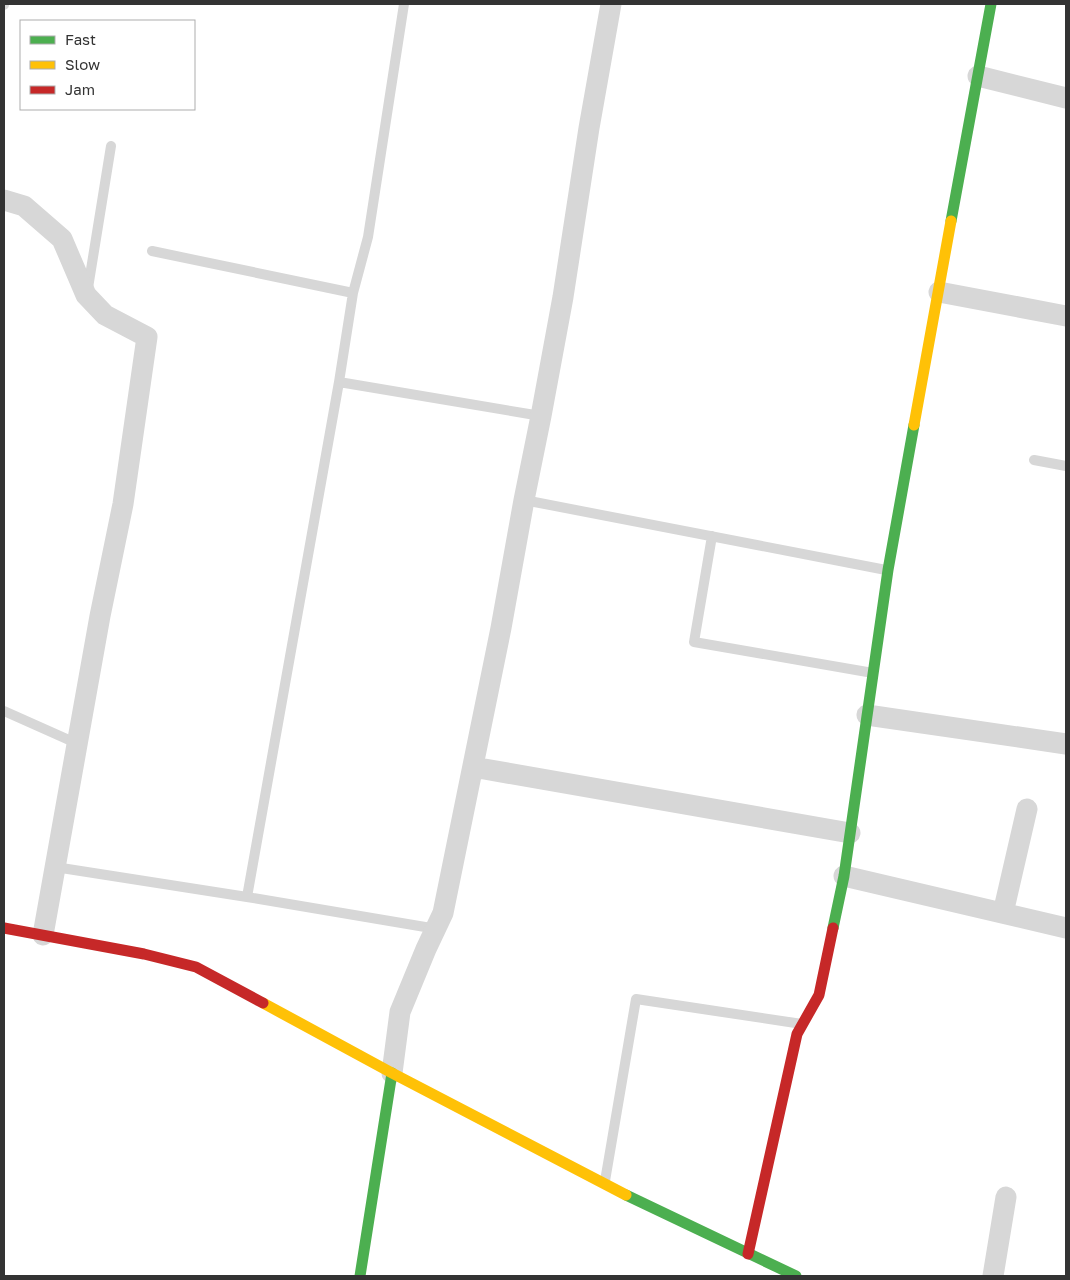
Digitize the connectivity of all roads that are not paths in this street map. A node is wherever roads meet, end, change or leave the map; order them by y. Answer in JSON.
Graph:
{"nodes":[{"id":1,"x":404,"y":4,"type":"edge"},
{"id":2,"x":611,"y":4,"type":"edge"},
{"id":3,"x":991,"y":4,"type":"edge"},
{"id":4,"x":978,"y":76,"type":"junction"},
{"id":5,"x":1066,"y":98,"type":"edge"},
{"id":6,"x":111,"y":146,"type":"dead end"},
{"id":7,"x":4,"y":200,"type":"edge"},
{"id":8,"x":152,"y":251,"type":"dead end"},
{"id":9,"x":940,"y":292,"type":"junction"},
{"id":10,"x":353,"y":293,"type":"junction"},
{"id":11,"x":86,"y":295,"type":"junction"},
{"id":12,"x":1066,"y":316,"type":"edge"},
{"id":13,"x":339,"y":382,"type":"junction"},
{"id":14,"x":541,"y":416,"type":"junction"},
{"id":15,"x":1034,"y":460,"type":"dead end"},
{"id":16,"x":1066,"y":466,"type":"edge"},
{"id":17,"x":524,"y":500,"type":"junction"},
{"id":18,"x":712,"y":536,"type":"junction"},
{"id":19,"x":888,"y":570,"type":"junction"},
{"id":20,"x":873,"y":673,"type":"junction"},
{"id":21,"x":4,"y":711,"type":"edge"},
{"id":22,"x":867,"y":715,"type":"junction"},
{"id":23,"x":78,"y":744,"type":"junction"},
{"id":24,"x":1066,"y":744,"type":"edge"},
{"id":25,"x":473,"y":767,"type":"junction"},
{"id":26,"x":1027,"y":809,"type":"dead end"},
{"id":27,"x":850,"y":833,"type":"junction"},
{"id":28,"x":55,"y":867,"type":"junction"},
{"id":29,"x":844,"y":876,"type":"junction"},
{"id":30,"x":247,"y":897,"type":"junction"},
{"id":31,"x":1003,"y":913,"type":"junction"},
{"id":32,"x":4,"y":928,"type":"edge"},
{"id":33,"x":1066,"y":928,"type":"edge"},
{"id":34,"x":437,"y":929,"type":"junction"},
{"id":35,"x":43,"y":935,"type":"junction"},
{"id":36,"x":803,"y":1024,"type":"junction"},
{"id":37,"x":392,"y":1073,"type":"junction"},
{"id":38,"x":604,"y":1184,"type":"junction"},
{"id":39,"x":1006,"y":1197,"type":"dead end"},
{"id":40,"x":748,"y":1254,"type":"junction"},
{"id":41,"x":360,"y":1276,"type":"edge"},
{"id":42,"x":796,"y":1276,"type":"edge"},
{"id":43,"x":993,"y":1276,"type":"edge"}],
"edges":[{"from":1,"to":10,"type":"lane"},
{"from":2,"to":14,"type":"street"},
{"from":3,"to":4,"type":"street"},
{"from":4,"to":5,"type":"street"},
{"from":4,"to":9,"type":"street"},
{"from":6,"to":11,"type":"lane"},
{"from":7,"to":11,"type":"street"},
{"from":8,"to":10,"type":"lane"},
{"from":9,"to":12,"type":"street"},
{"from":9,"to":19,"type":"street"},
{"from":10,"to":13,"type":"lane"},
{"from":11,"to":23,"type":"street"},
{"from":13,"to":14,"type":"lane"},
{"from":13,"to":30,"type":"lane"},
{"from":14,"to":17,"type":"street"},
{"from":15,"to":16,"type":"lane"},
{"from":17,"to":18,"type":"lane"},
{"from":17,"to":25,"type":"street"},
{"from":18,"to":19,"type":"lane"},
{"from":18,"to":20,"type":"lane"},
{"from":19,"to":20,"type":"street"},
{"from":20,"to":22,"type":"street"},
{"from":21,"to":23,"type":"lane"},
{"from":22,"to":24,"type":"street"},
{"from":22,"to":27,"type":"street"},
{"from":23,"to":28,"type":"street"},
{"from":25,"to":27,"type":"street"},
{"from":25,"to":34,"type":"street"},
{"from":26,"to":31,"type":"street"},
{"from":27,"to":29,"type":"street"},
{"from":28,"to":30,"type":"lane"},
{"from":28,"to":35,"type":"street"},
{"from":29,"to":31,"type":"street"},
{"from":29,"to":36,"type":"street"},
{"from":30,"to":34,"type":"lane"},
{"from":31,"to":33,"type":"street"},
{"from":32,"to":35,"type":"street"},
{"from":34,"to":37,"type":"street"},
{"from":35,"to":37,"type":"street"},
{"from":36,"to":38,"type":"lane"},
{"from":36,"to":40,"type":"street"},
{"from":37,"to":38,"type":"street"},
{"from":37,"to":41,"type":"street"},
{"from":38,"to":40,"type":"street"},
{"from":39,"to":43,"type":"street"},
{"from":40,"to":42,"type":"street"}]}
